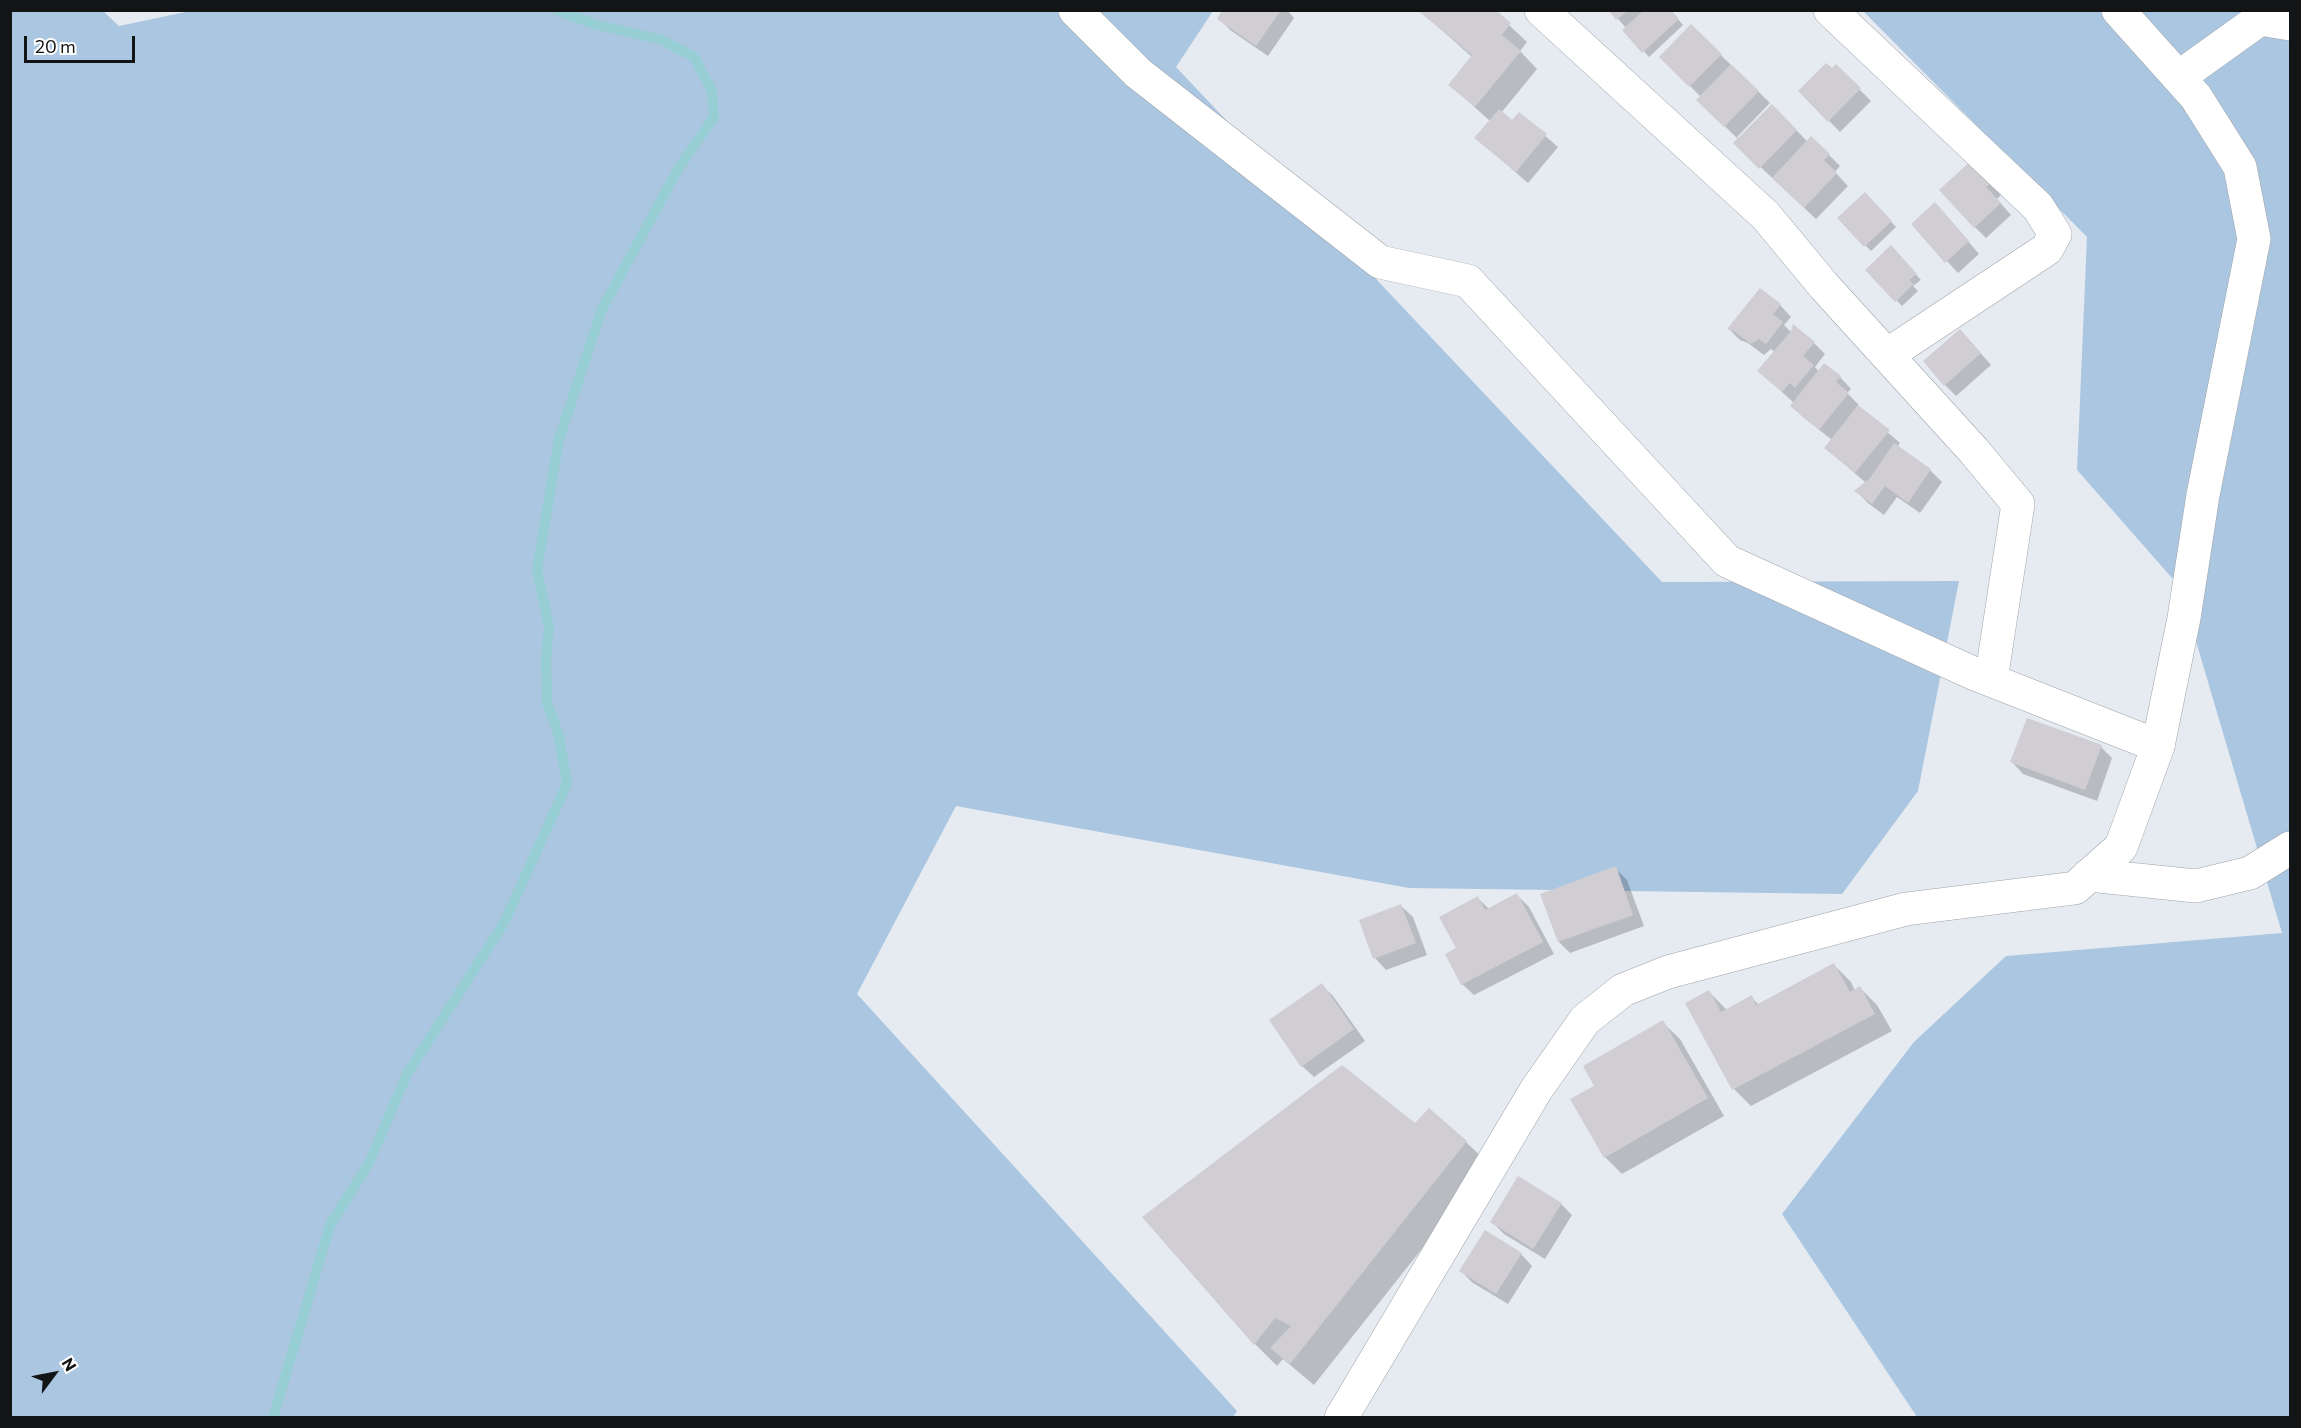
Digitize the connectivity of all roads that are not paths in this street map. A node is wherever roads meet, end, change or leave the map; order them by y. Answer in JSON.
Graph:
{"nodes":[{"id":1,"x":1075,"y":10,"type":"edge"},
{"id":2,"x":1541,"y":10,"type":"edge"},
{"id":3,"x":1830,"y":10,"type":"edge"},
{"id":4,"x":2118,"y":10,"type":"edge"},
{"id":5,"x":2290,"y":24,"type":"edge"},
{"id":6,"x":2179,"y":77,"type":"junction"},
{"id":7,"x":1887,"y":355,"type":"junction"},
{"id":8,"x":1991,"y":680,"type":"junction"},
{"id":9,"x":2158,"y":746,"type":"junction"},
{"id":10,"x":2290,"y":848,"type":"edge"},
{"id":11,"x":2089,"y":876,"type":"junction"},
{"id":12,"x":1341,"y":1418,"type":"edge"}],
"edges":[{"from":1,"to":8,"type":"street"},
{"from":2,"to":7,"type":"street"},
{"from":3,"to":7,"type":"street"},
{"from":4,"to":6,"type":"street"},
{"from":5,"to":6,"type":"street"},
{"from":6,"to":9,"type":"street"},
{"from":7,"to":8,"type":"street"},
{"from":8,"to":9,"type":"street"},
{"from":9,"to":11,"type":"street"},
{"from":10,"to":11,"type":"street"},
{"from":11,"to":12,"type":"street"}]}
